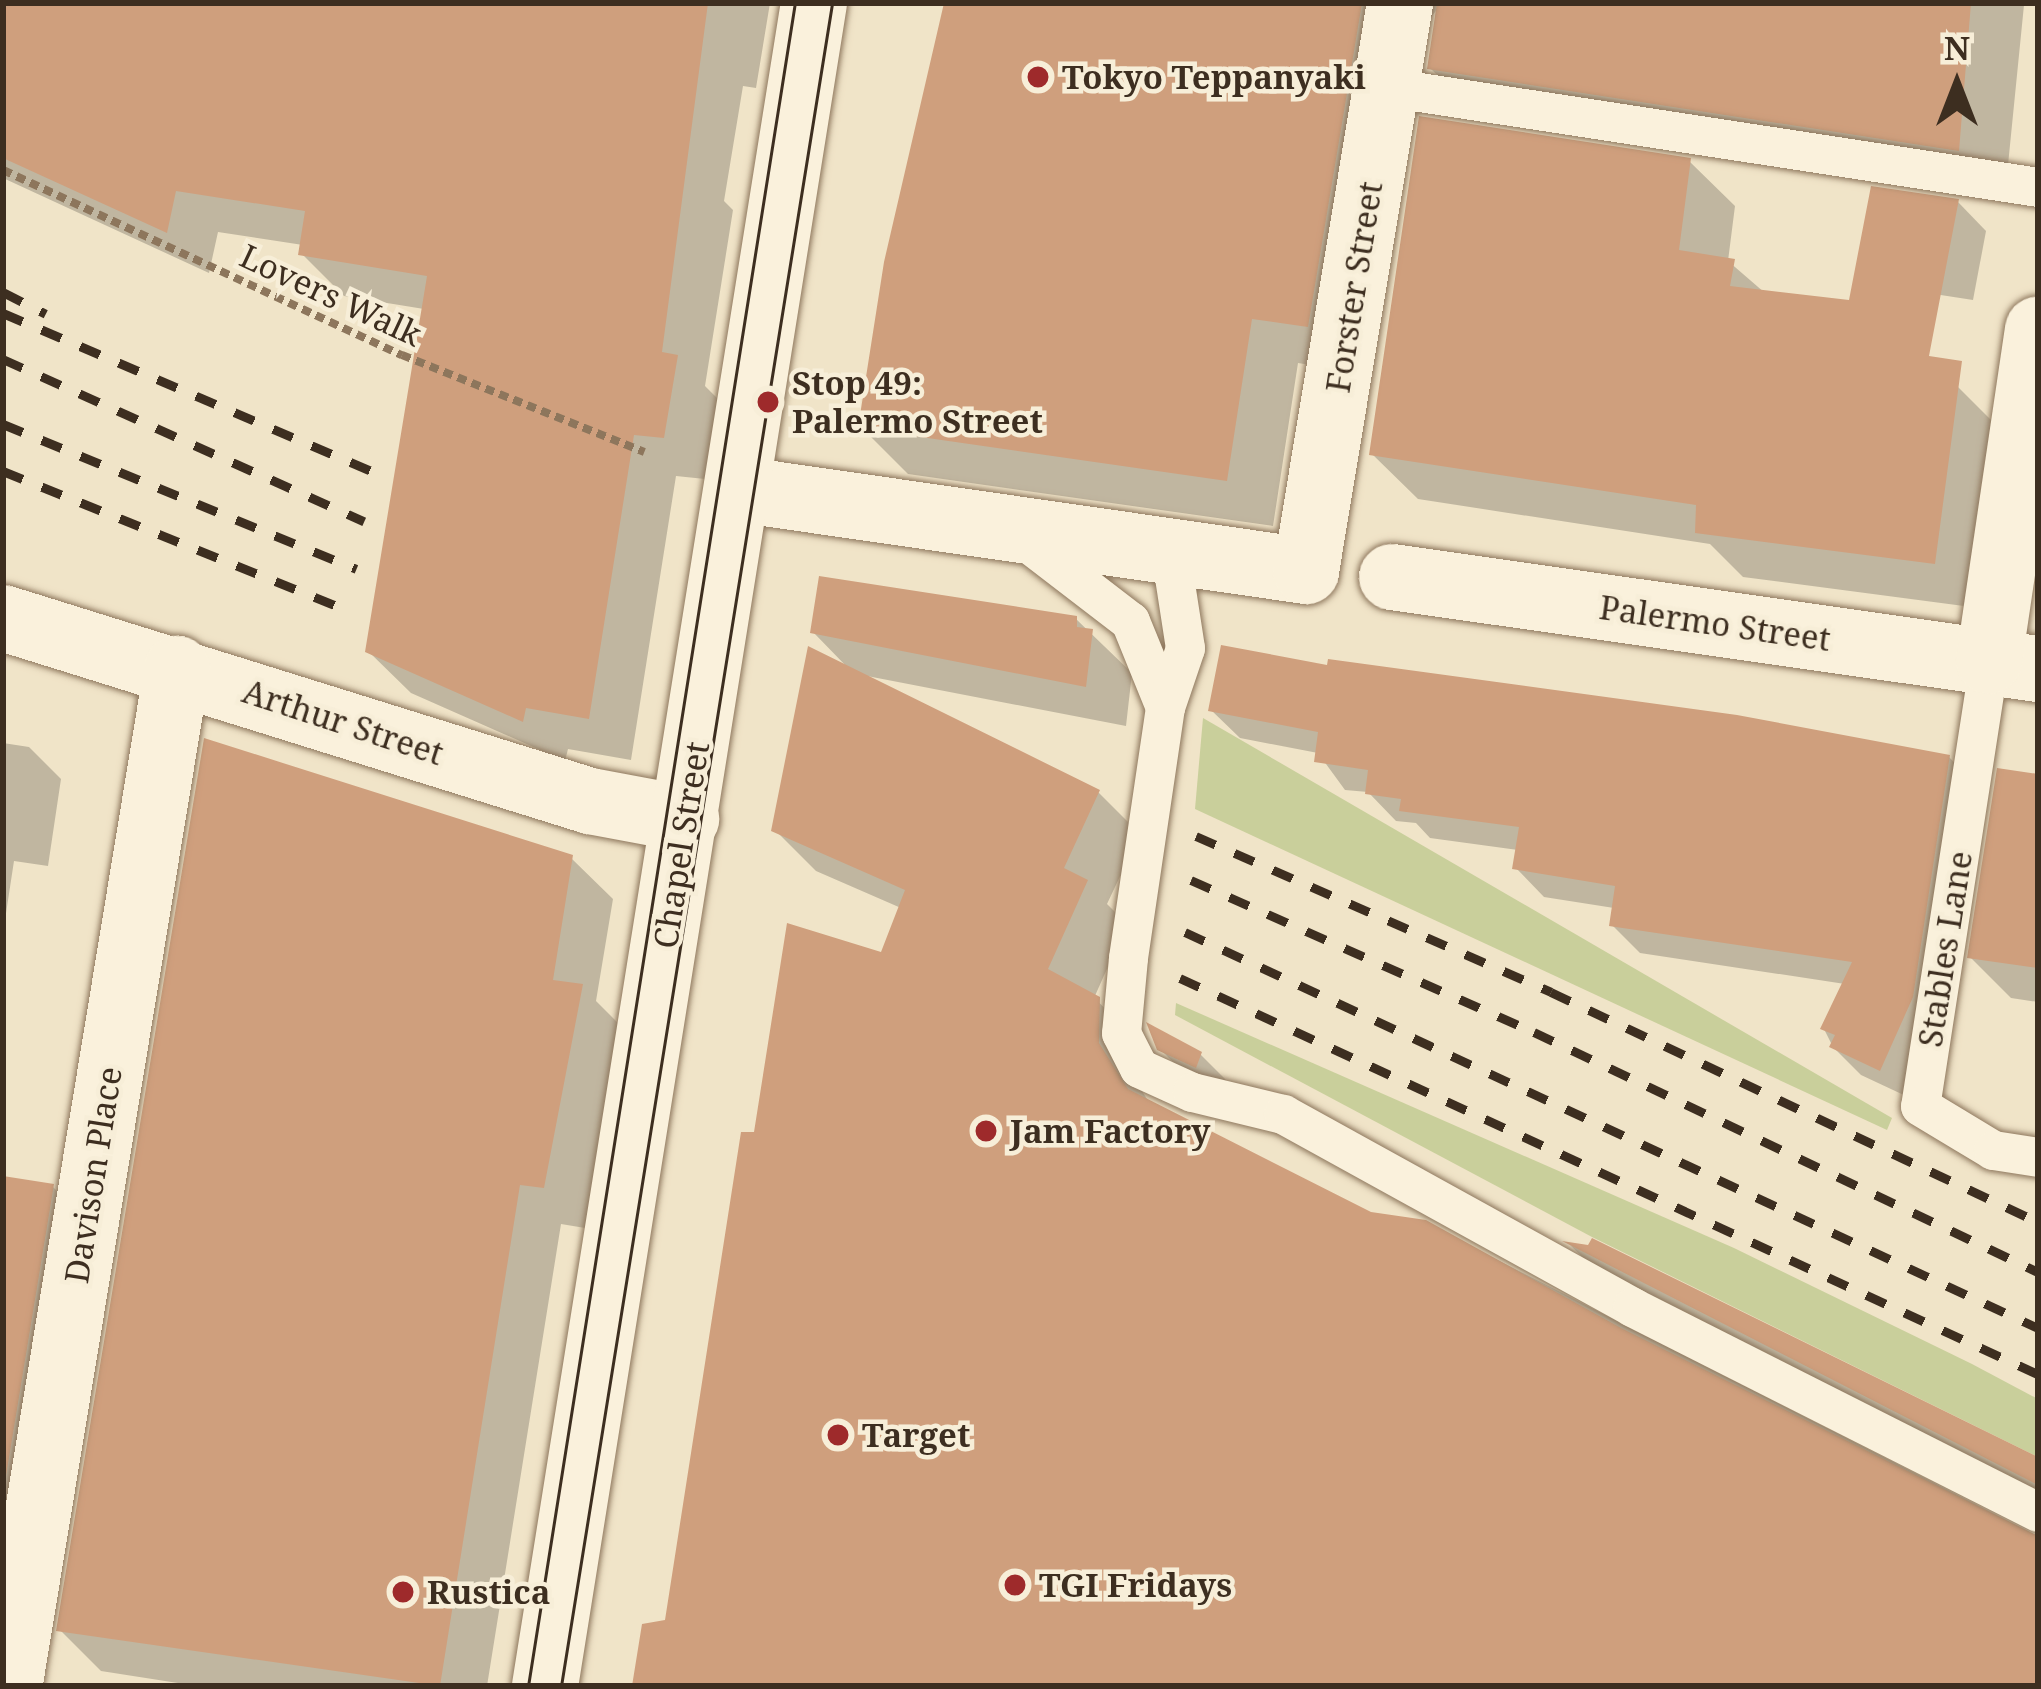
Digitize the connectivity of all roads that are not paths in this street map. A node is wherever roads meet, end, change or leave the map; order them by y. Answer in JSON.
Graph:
{"nodes":[{"id":1,"x":814,"y":3,"type":"edge"},
{"id":2,"x":1400,"y":3,"type":"edge"},
{"id":3,"x":1388,"y":87,"type":"junction"},
{"id":4,"x":2038,"y":188,"type":"edge"},
{"id":5,"x":2038,"y":330,"type":"edge"},
{"id":6,"x":737,"y":489,"type":"junction"},
{"id":7,"x":1009,"y":529,"type":"junction"},
{"id":8,"x":1170,"y":551,"type":"junction"},
{"id":9,"x":1392,"y":577,"type":"dead end"},
{"id":10,"x":3,"y":618,"type":"edge"},
{"id":11,"x":2014,"y":665,"type":"edge"},
{"id":12,"x":177,"y":669,"type":"junction"},
{"id":13,"x":1165,"y":707,"type":"junction"},
{"id":14,"x":686,"y":819,"type":"junction"},
{"id":15,"x":2038,"y":1157,"type":"edge"},
{"id":16,"x":2038,"y":1512,"type":"edge"},
{"id":17,"x":15,"y":1683,"type":"edge"},
{"id":18,"x":545,"y":1686,"type":"edge"}],
"edges":[{"from":1,"to":6,"type":"street","name":"Chapel Street"},
{"from":2,"to":3,"type":"street","name":"Forster Street"},
{"from":3,"to":4,"type":"lane"},
{"from":3,"to":8,"type":"street","name":"Forster Street"},
{"from":5,"to":11,"type":"street"},
{"from":6,"to":7,"type":"street"},
{"from":6,"to":14,"type":"street","name":"Chapel Street"},
{"from":7,"to":8,"type":"street"},
{"from":7,"to":13,"type":"lane"},
{"from":8,"to":13,"type":"lane"},
{"from":9,"to":11,"type":"street","name":"Palermo Street"},
{"from":10,"to":12,"type":"street","name":"Arthur Street"},
{"from":11,"to":15,"type":"lane","name":"Stables Lane"},
{"from":12,"to":14,"type":"street","name":"Arthur Street"},
{"from":12,"to":17,"type":"street","name":"Davison Place"},
{"from":13,"to":16,"type":"lane"},
{"from":14,"to":18,"type":"street","name":"Chapel Street"}]}
